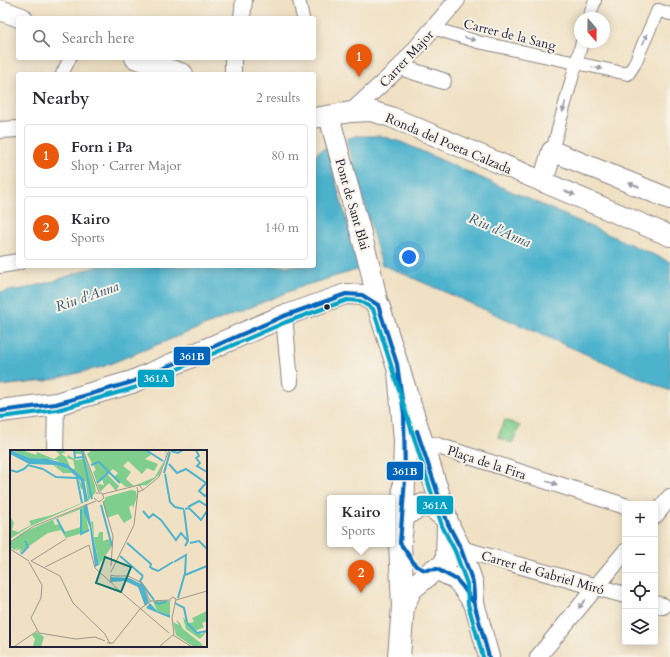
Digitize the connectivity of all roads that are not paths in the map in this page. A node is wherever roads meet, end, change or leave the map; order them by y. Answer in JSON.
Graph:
{"nodes":[{"id":1,"x":244,"y":0,"type":"edge"},
{"id":2,"x":299,"y":0,"type":"edge"},
{"id":3,"x":457,"y":0,"type":"edge"},
{"id":4,"x":595,"y":0,"type":"edge"},
{"id":5,"x":0,"y":10,"type":"edge"},
{"id":6,"x":591,"y":12,"type":"edge"},
{"id":7,"x":670,"y":14,"type":"edge"},
{"id":8,"x":16,"y":16,"type":"edge"},
{"id":9,"x":242,"y":16,"type":"edge"},
{"id":10,"x":303,"y":16,"type":"edge"},
{"id":11,"x":433,"y":28,"type":"junction"},
{"id":12,"x":580,"y":48,"type":"edge"},
{"id":13,"x":69,"y":60,"type":"edge"},
{"id":14,"x":141,"y":60,"type":"edge"},
{"id":15,"x":233,"y":60,"type":"edge"},
{"id":16,"x":576,"y":64,"type":"junction"},
{"id":17,"x":400,"y":67,"type":"junction"},
{"id":18,"x":63,"y":72,"type":"edge"},
{"id":19,"x":177,"y":72,"type":"edge"},
{"id":20,"x":233,"y":72,"type":"edge"},
{"id":21,"x":443,"y":81,"type":"dead end"},
{"id":22,"x":351,"y":112,"type":"junction"},
{"id":23,"x":319,"y":115,"type":"edge"},
{"id":24,"x":16,"y":129,"type":"edge"},
{"id":25,"x":0,"y":130,"type":"edge"},
{"id":26,"x":552,"y":151,"type":"junction"},
{"id":27,"x":543,"y":182,"type":"junction"},
{"id":28,"x":670,"y":199,"type":"edge"},
{"id":29,"x":670,"y":236,"type":"edge"},
{"id":30,"x":16,"y":262,"type":"edge"},
{"id":31,"x":0,"y":265,"type":"edge"},
{"id":32,"x":378,"y":305,"type":"junction"},
{"id":33,"x":284,"y":316,"type":"junction"},
{"id":34,"x":290,"y":382,"type":"dead end"},
{"id":35,"x":56,"y":404,"type":"junction"},
{"id":36,"x":0,"y":411,"type":"edge"},
{"id":37,"x":413,"y":442,"type":"junction"},
{"id":38,"x":55,"y":450,"type":"edge"},
{"id":39,"x":670,"y":498,"type":"edge"},
{"id":40,"x":622,"y":505,"type":"edge"},
{"id":41,"x":659,"y":516,"type":"edge"},
{"id":42,"x":403,"y":517,"type":"junction"},
{"id":43,"x":447,"y":521,"type":"junction"},
{"id":44,"x":400,"y":543,"type":"junction"},
{"id":45,"x":461,"y":549,"type":"junction"},
{"id":46,"x":622,"y":556,"type":"edge"},
{"id":47,"x":435,"y":570,"type":"junction"},
{"id":48,"x":596,"y":587,"type":"junction"},
{"id":49,"x":622,"y":594,"type":"edge"},
{"id":50,"x":474,"y":603,"type":"junction"},
{"id":51,"x":403,"y":606,"type":"junction"},
{"id":52,"x":399,"y":657,"type":"edge"},
{"id":53,"x":489,"y":657,"type":"edge"},
{"id":54,"x":538,"y":657,"type":"edge"}],
"edges":[{"from":1,"to":9,"type":"street"},
{"from":2,"to":10,"type":"street"},
{"from":3,"to":11,"type":"street","name":"Carrer Major"},
{"from":4,"to":6,"type":"street"},
{"from":5,"to":8,"type":"street"},
{"from":16,"to":7,"type":"street","name":"Carrer de la Sang","one_way":true},
{"from":11,"to":16,"type":"street","name":"Carrer de la Sang","one_way":true},
{"from":11,"to":17,"type":"street","name":"Carrer Major"},
{"from":12,"to":16,"type":"street"},
{"from":13,"to":18,"type":"street"},
{"from":14,"to":19,"type":"street"},
{"from":15,"to":20,"type":"street"},
{"from":16,"to":26,"type":"street","one_way":true},
{"from":17,"to":21,"type":"street"},
{"from":17,"to":22,"type":"street","name":"Carrer Major"},
{"from":22,"to":23,"type":"street","name":"Ronda del Poeta Calzada"},
{"from":22,"to":27,"type":"street","name":"Ronda del Poeta Calzada"},
{"from":23,"to":32,"type":"street","name":"Pont de Sant Blai"},
{"from":24,"to":25,"type":"street"},
{"from":26,"to":27,"type":"street"},
{"from":28,"to":26,"type":"street","one_way":true},
{"from":27,"to":29,"type":"street","name":"Ronda del Poeta Calzada","one_way":true},
{"from":30,"to":31,"type":"street"},
{"from":32,"to":33,"type":"street"},
{"from":32,"to":37,"type":"main road"},
{"from":33,"to":34,"type":"street"},
{"from":33,"to":35,"type":"main road"},
{"from":35,"to":36,"type":"main road"},
{"from":35,"to":38,"type":"street"},
{"from":37,"to":40,"type":"street","name":"Plaça de la Fira","one_way":true},
{"from":37,"to":42,"type":"main road"},
{"from":37,"to":43,"type":"main road"},
{"from":39,"to":41,"type":"street"},
{"from":42,"to":43,"type":"main road"},
{"from":42,"to":44,"type":"main road"},
{"from":43,"to":45,"type":"street"},
{"from":43,"to":47,"type":"main road"},
{"from":44,"to":47,"type":"main road"},
{"from":44,"to":51,"type":"main road"},
{"from":45,"to":48,"type":"street","name":"Carrer de Gabriel Miró"},
{"from":45,"to":50,"type":"street"},
{"from":46,"to":48,"type":"street"},
{"from":47,"to":50,"type":"street"},
{"from":47,"to":51,"type":"main road"},
{"from":48,"to":49,"type":"street","name":"Carrer de Gabriel Miró"},
{"from":48,"to":54,"type":"street","one_way":true},
{"from":50,"to":53,"type":"street"},
{"from":51,"to":52,"type":"main road"}]}
